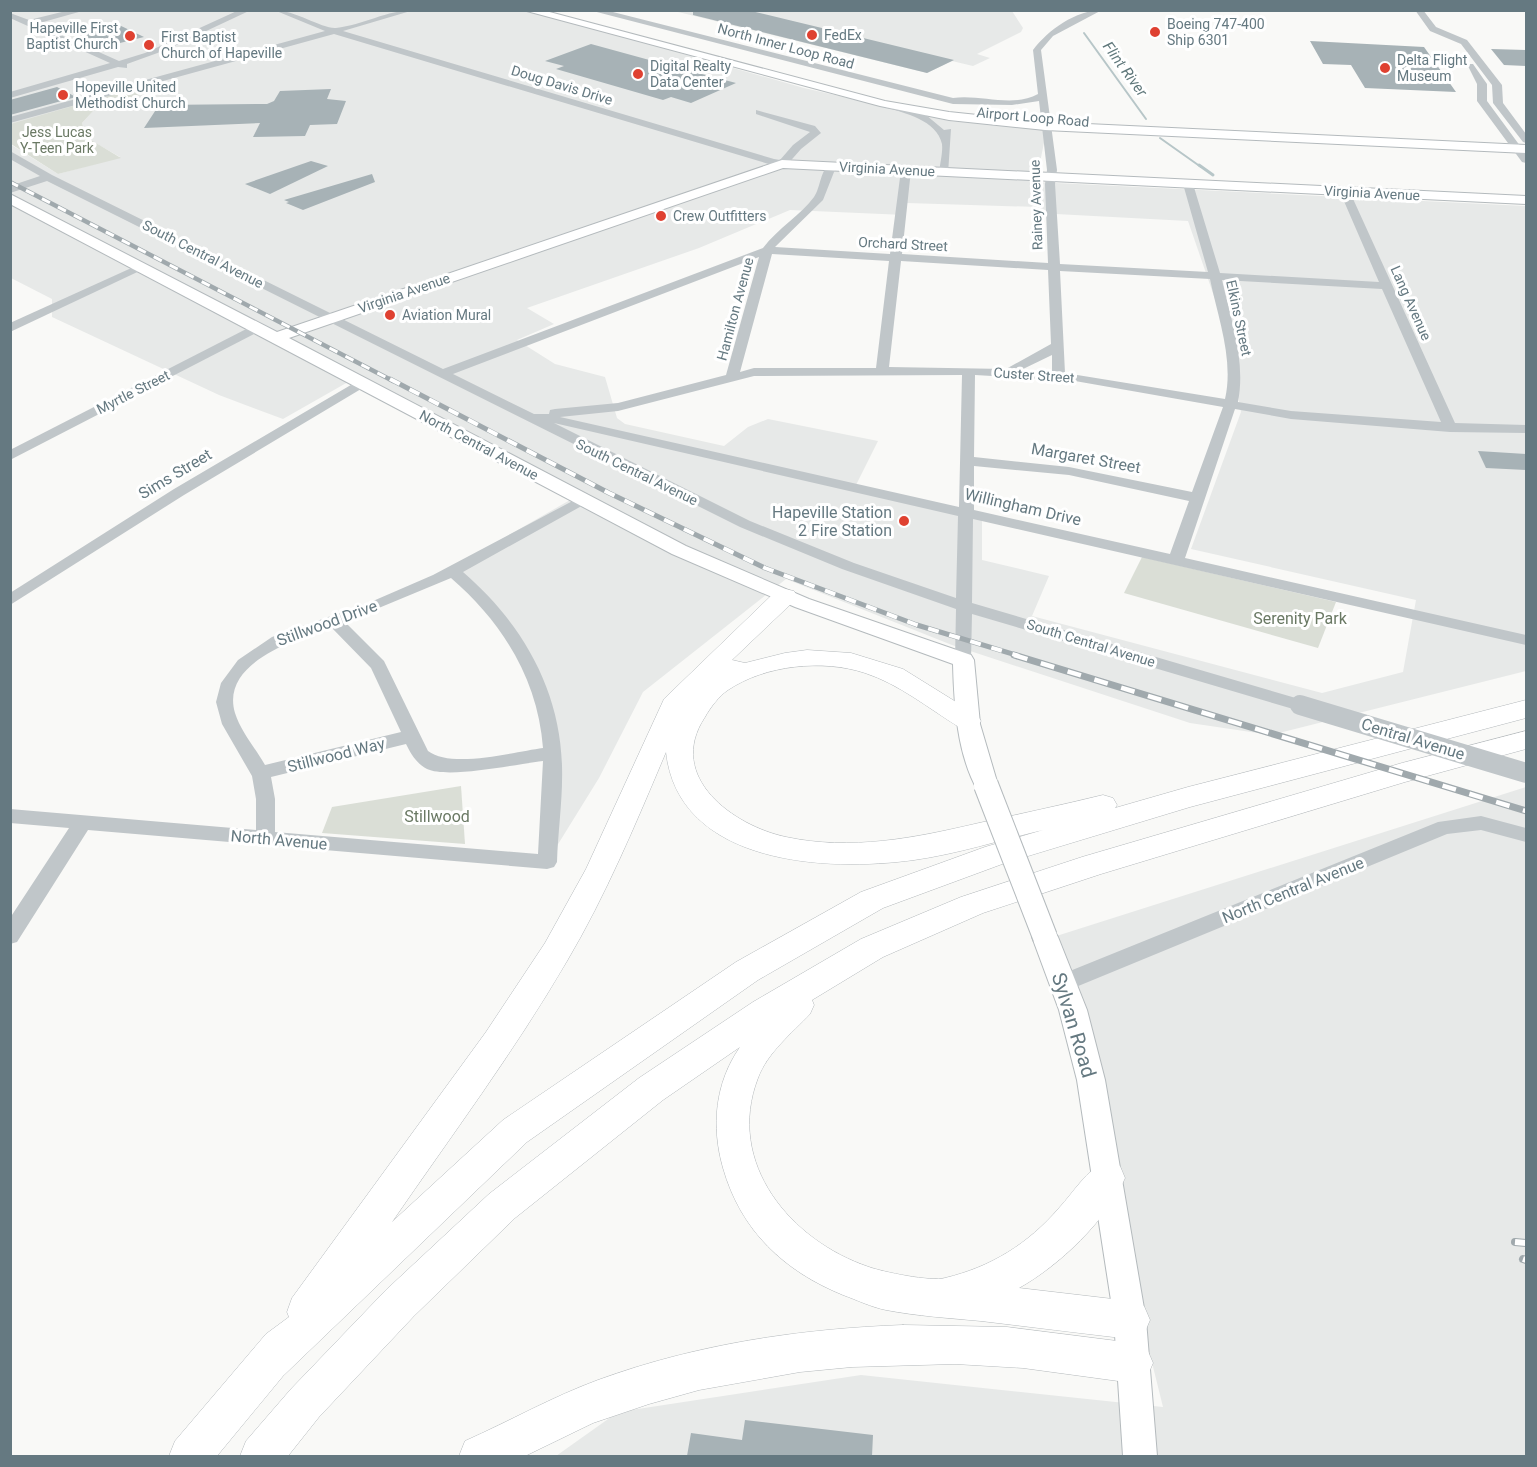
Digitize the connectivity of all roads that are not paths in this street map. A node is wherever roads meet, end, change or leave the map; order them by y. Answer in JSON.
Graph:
{"nodes":[{"id":1,"x":82,"y":10,"type":"edge"},
{"id":2,"x":247,"y":10,"type":"edge"},
{"id":3,"x":278,"y":10,"type":"edge"},
{"id":4,"x":410,"y":10,"type":"edge"},
{"id":5,"x":528,"y":10,"type":"edge"},
{"id":6,"x":551,"y":10,"type":"edge"},
{"id":7,"x":593,"y":10,"type":"edge"},
{"id":8,"x":1098,"y":10,"type":"edge"},
{"id":9,"x":1419,"y":10,"type":"edge"},
{"id":10,"x":10,"y":15,"type":"edge"},
{"id":11,"x":28,"y":23,"type":"junction"},
{"id":12,"x":334,"y":31,"type":"junction"},
{"id":13,"x":1441,"y":34,"type":"junction"},
{"id":14,"x":165,"y":49,"type":"junction"},
{"id":15,"x":188,"y":58,"type":"dead end"},
{"id":16,"x":129,"y":69,"type":"junction"},
{"id":17,"x":156,"y":80,"type":"junction"},
{"id":18,"x":902,"y":88,"type":"junction"},
{"id":19,"x":10,"y":95,"type":"edge"},
{"id":20,"x":1042,"y":95,"type":"junction"},
{"id":21,"x":1022,"y":103,"type":"junction"},
{"id":22,"x":884,"y":104,"type":"junction"},
{"id":23,"x":950,"y":108,"type":"junction"},
{"id":24,"x":759,"y":112,"type":"dead end"},
{"id":25,"x":10,"y":120,"type":"edge"},
{"id":26,"x":1045,"y":120,"type":"junction"},
{"id":27,"x":946,"y":143,"type":"junction"},
{"id":28,"x":1522,"y":144,"type":"edge"},
{"id":29,"x":797,"y":147,"type":"junction"},
{"id":30,"x":10,"y":154,"type":"edge"},
{"id":31,"x":745,"y":154,"type":"junction"},
{"id":32,"x":1527,"y":160,"type":"edge"},
{"id":33,"x":782,"y":164,"type":"junction"},
{"id":34,"x":831,"y":167,"type":"junction"},
{"id":35,"x":906,"y":170,"type":"junction"},
{"id":36,"x":944,"y":172,"type":"junction"},
{"id":37,"x":48,"y":177,"type":"junction"},
{"id":38,"x":1051,"y":177,"type":"junction"},
{"id":39,"x":1188,"y":184,"type":"junction"},
{"id":40,"x":10,"y":190,"type":"edge"},
{"id":41,"x":1345,"y":192,"type":"junction"},
{"id":42,"x":10,"y":198,"type":"edge"},
{"id":43,"x":1527,"y":200,"type":"edge"},
{"id":44,"x":767,"y":250,"type":"junction"},
{"id":45,"x":895,"y":259,"type":"junction"},
{"id":46,"x":142,"y":267,"type":"junction"},
{"id":47,"x":1053,"y":267,"type":"junction"},
{"id":48,"x":1215,"y":276,"type":"junction"},
{"id":49,"x":1386,"y":286,"type":"junction"},
{"id":50,"x":331,"y":318,"type":"junction"},
{"id":51,"x":10,"y":328,"type":"edge"},
{"id":52,"x":256,"y":328,"type":"junction"},
{"id":53,"x":275,"y":338,"type":"junction"},
{"id":54,"x":1058,"y":345,"type":"junction"},
{"id":55,"x":882,"y":370,"type":"junction"},
{"id":56,"x":969,"y":371,"type":"junction"},
{"id":57,"x":1005,"y":371,"type":"junction"},
{"id":58,"x":441,"y":374,"type":"junction"},
{"id":59,"x":1059,"y":375,"type":"junction"},
{"id":60,"x":732,"y":376,"type":"junction"},
{"id":61,"x":361,"y":383,"type":"junction"},
{"id":62,"x":1230,"y":405,"type":"junction"},
{"id":63,"x":618,"y":408,"type":"junction"},
{"id":64,"x":511,"y":410,"type":"junction"},
{"id":65,"x":593,"y":428,"type":"junction"},
{"id":66,"x":1450,"y":428,"type":"junction"},
{"id":67,"x":1527,"y":429,"type":"edge"},
{"id":68,"x":577,"y":442,"type":"junction"},
{"id":69,"x":10,"y":456,"type":"edge"},
{"id":70,"x":967,"y":461,"type":"junction"},
{"id":71,"x":1197,"y":498,"type":"junction"},
{"id":72,"x":582,"y":500,"type":"junction"},
{"id":73,"x":966,"y":512,"type":"junction"},
{"id":74,"x":1176,"y":560,"type":"junction"},
{"id":75,"x":453,"y":572,"type":"junction"},
{"id":76,"x":10,"y":600,"type":"edge"},
{"id":77,"x":794,"y":600,"type":"junction"},
{"id":78,"x":964,"y":606,"type":"junction"},
{"id":79,"x":334,"y":620,"type":"junction"},
{"id":80,"x":1527,"y":640,"type":"edge"},
{"id":81,"x":963,"y":660,"type":"junction"},
{"id":82,"x":717,"y":685,"type":"junction"},
{"id":83,"x":1300,"y":705,"type":"joint"},
{"id":84,"x":1527,"y":709,"type":"edge"},
{"id":85,"x":968,"y":721,"type":"junction"},
{"id":86,"x":412,"y":736,"type":"junction"},
{"id":87,"x":1527,"y":740,"type":"edge"},
{"id":88,"x":552,"y":753,"type":"junction"},
{"id":89,"x":260,"y":773,"type":"junction"},
{"id":90,"x":1527,"y":773,"type":"edge"},
{"id":91,"x":1188,"y":797,"type":"junction"},
{"id":92,"x":10,"y":816,"type":"edge"},
{"id":93,"x":83,"y":822,"type":"junction"},
{"id":94,"x":1527,"y":835,"type":"edge"},
{"id":95,"x":266,"y":839,"type":"junction"},
{"id":96,"x":10,"y":936,"type":"edge"},
{"id":97,"x":830,"y":973,"type":"junction"},
{"id":98,"x":1063,"y":983,"type":"junction"},
{"id":99,"x":1107,"y":1178,"type":"junction"},
{"id":100,"x":939,"y":1298,"type":"junction"},
{"id":101,"x":1130,"y":1320,"type":"junction"},
{"id":102,"x":270,"y":1361,"type":"junction"},
{"id":103,"x":1133,"y":1363,"type":"junction"},
{"id":104,"x":190,"y":1456,"type":"edge"},
{"id":105,"x":261,"y":1456,"type":"edge"},
{"id":106,"x":480,"y":1456,"type":"edge"},
{"id":107,"x":1140,"y":1456,"type":"edge"}],
"edges":[{"from":1,"to":11,"type":"street"},
{"from":2,"to":14,"type":"street"},
{"from":3,"to":12,"type":"street","name":"Doug Davis Drive"},
{"from":4,"to":12,"type":"street"},
{"from":5,"to":22,"type":"main road","name":"Airport Loop Road"},
{"from":6,"to":23,"type":"main road","name":"Airport Loop Road"},
{"from":7,"to":18,"type":"street","name":"North Inner Loop Road"},
{"from":8,"to":20,"type":"street","name":"Rainey Avenue"},
{"from":9,"to":13,"type":"street"},
{"from":10,"to":11,"type":"street"},
{"from":11,"to":16,"type":"street"},
{"from":12,"to":17,"type":"street"},
{"from":12,"to":31,"type":"street","name":"Doug Davis Drive"},
{"from":13,"to":28,"type":"street"},
{"from":13,"to":28,"type":"street"},
{"from":14,"to":15,"type":"street"},
{"from":14,"to":16,"type":"street"},
{"from":16,"to":17,"type":"street"},
{"from":16,"to":19,"type":"street"},
{"from":17,"to":25,"type":"street"},
{"from":18,"to":21,"type":"street","name":"North Inner Loop Road"},
{"from":18,"to":23,"type":"street","name":"North Inner Loop Road"},
{"from":20,"to":21,"type":"street"},
{"from":20,"to":26,"type":"street","name":"Rainey Avenue"},
{"from":21,"to":23,"type":"street","name":"North Inner Loop Road"},
{"from":21,"to":26,"type":"street","name":"North Inner Loop Road"},
{"from":22,"to":23,"type":"main road","name":"Airport Loop Road"},
{"from":22,"to":27,"type":"street","name":"Airport Loop Road"},
{"from":23,"to":26,"type":"main road","name":"Airport Loop Road"},
{"from":23,"to":27,"type":"street"},
{"from":24,"to":29,"type":"street"},
{"from":26,"to":28,"type":"main road","name":"Airport Loop Road"},
{"from":26,"to":38,"type":"street","name":"Rainey Avenue"},
{"from":27,"to":36,"type":"street"},
{"from":28,"to":32,"type":"street"},
{"from":29,"to":31,"type":"street"},
{"from":29,"to":33,"type":"street"},
{"from":30,"to":37,"type":"street","name":"South Central Avenue"},
{"from":31,"to":33,"type":"street","name":"Doug Davis Drive"},
{"from":33,"to":34,"type":"main road","name":"Virginia Avenue"},
{"from":33,"to":50,"type":"main road","name":"Virginia Avenue"},
{"from":34,"to":35,"type":"main road","name":"Virginia Avenue"},
{"from":34,"to":44,"type":"street","name":"Hamilton Avenue"},
{"from":35,"to":36,"type":"main road","name":"Virginia Avenue"},
{"from":35,"to":45,"type":"street"},
{"from":36,"to":38,"type":"main road","name":"Virginia Avenue"},
{"from":37,"to":40,"type":"street"},
{"from":37,"to":50,"type":"street","name":"South Central Avenue"},
{"from":38,"to":39,"type":"main road","name":"Virginia Avenue"},
{"from":38,"to":47,"type":"street","name":"Rainey Avenue"},
{"from":39,"to":41,"type":"main road","name":"Virginia Avenue"},
{"from":39,"to":48,"type":"street","name":"Elkins Street"},
{"from":41,"to":43,"type":"main road","name":"Virginia Avenue"},
{"from":41,"to":49,"type":"street","name":"Lang Avenue"},
{"from":42,"to":46,"type":"main road","name":"North Central Avenue"},
{"from":44,"to":45,"type":"street","name":"Orchard Street"},
{"from":44,"to":58,"type":"street","name":"Orchard Street"},
{"from":44,"to":60,"type":"street","name":"Hamilton Avenue"},
{"from":45,"to":47,"type":"street","name":"Orchard Street"},
{"from":45,"to":55,"type":"street"},
{"from":46,"to":51,"type":"street"},
{"from":46,"to":52,"type":"main road","name":"North Central Avenue"},
{"from":47,"to":48,"type":"street","name":"Orchard Street"},
{"from":47,"to":54,"type":"street","name":"Rainey Avenue"},
{"from":48,"to":49,"type":"street","name":"Orchard Street"},
{"from":48,"to":62,"type":"street","name":"Elkins Street"},
{"from":49,"to":66,"type":"street","name":"Lang Avenue"},
{"from":50,"to":53,"type":"main road","name":"Virginia Avenue"},
{"from":50,"to":58,"type":"street","name":"South Central Avenue"},
{"from":52,"to":53,"type":"main road","name":"North Central Avenue"},
{"from":52,"to":69,"type":"street","name":"Myrtle Street"},
{"from":53,"to":61,"type":"main road","name":"North Central Avenue"},
{"from":54,"to":57,"type":"street"},
{"from":54,"to":59,"type":"street","name":"Rainey Avenue"},
{"from":55,"to":56,"type":"street","name":"Custer Street"},
{"from":55,"to":60,"type":"street","name":"Custer Street"},
{"from":56,"to":57,"type":"street","name":"Custer Street"},
{"from":56,"to":70,"type":"street","name":"Sylvan Road"},
{"from":57,"to":59,"type":"street","name":"Custer Street"},
{"from":58,"to":64,"type":"street","name":"South Central Avenue"},
{"from":59,"to":62,"type":"street","name":"Custer Street"},
{"from":60,"to":63,"type":"street","name":"Custer Street"},
{"from":61,"to":72,"type":"main road","name":"North Central Avenue"},
{"from":61,"to":76,"type":"street","name":"Sims Street"},
{"from":62,"to":66,"type":"street","name":"Custer Street"},
{"from":62,"to":71,"type":"street","name":"Elkins Street"},
{"from":63,"to":64,"type":"street","name":"Custer Street"},
{"from":63,"to":65,"type":"street","name":"Custer Street"},
{"from":64,"to":65,"type":"street","name":"Willingham Drive"},
{"from":64,"to":68,"type":"street","name":"South Central Avenue"},
{"from":65,"to":68,"type":"street","name":"Custer Street"},
{"from":65,"to":73,"type":"street","name":"Willingham Drive"},
{"from":66,"to":67,"type":"street","name":"Custer Street"},
{"from":68,"to":78,"type":"street","name":"South Central Avenue"},
{"from":70,"to":71,"type":"street","name":"Margaret Street"},
{"from":70,"to":73,"type":"street","name":"Sylvan Road"},
{"from":71,"to":74,"type":"street","name":"Elkins Street"},
{"from":72,"to":75,"type":"street","name":"Stillwood Drive"},
{"from":72,"to":77,"type":"main road","name":"North Central Avenue"},
{"from":73,"to":74,"type":"street","name":"Willingham Drive"},
{"from":73,"to":78,"type":"street","name":"Sylvan Road"},
{"from":74,"to":80,"type":"street","name":"Willingham Drive"},
{"from":75,"to":79,"type":"street","name":"Stillwood Drive"},
{"from":75,"to":88,"type":"street"},
{"from":77,"to":81,"type":"main road","name":"North Central Avenue"},
{"from":77,"to":82,"type":"highway"},
{"from":77,"to":102,"type":"highway"},
{"from":78,"to":81,"type":"street","name":"Sylvan Road"},
{"from":78,"to":83,"type":"street","name":"South Central Avenue"},
{"from":79,"to":86,"type":"street"},
{"from":79,"to":89,"type":"street","name":"Stillwood Drive"},
{"from":81,"to":85,"type":"main road","name":"Sylvan Road"},
{"from":82,"to":85,"type":"highway"},
{"from":82,"to":91,"type":"highway"},
{"from":83,"to":90,"type":"street","name":"Central Avenue","bridge":true},
{"from":84,"to":91,"type":"highway"},
{"from":85,"to":98,"type":"main road","name":"Sylvan Road","bridge":true},
{"from":86,"to":88,"type":"street"},
{"from":86,"to":89,"type":"street","name":"Stillwood Way"},
{"from":87,"to":97,"type":"highway"},
{"from":88,"to":95,"type":"street","name":"North Avenue"},
{"from":89,"to":95,"type":"street","name":"Stillwood Drive"},
{"from":91,"to":102,"type":"highway"},
{"from":92,"to":93,"type":"street","name":"North Avenue"},
{"from":93,"to":95,"type":"street","name":"North Avenue"},
{"from":93,"to":96,"type":"street"},
{"from":94,"to":98,"type":"street","name":"North Central Avenue"},
{"from":97,"to":100,"type":"highway"},
{"from":97,"to":105,"type":"highway"},
{"from":98,"to":99,"type":"main road","name":"Sylvan Road"},
{"from":99,"to":100,"type":"highway"},
{"from":99,"to":101,"type":"main road","name":"Sylvan Road"},
{"from":100,"to":101,"type":"highway"},
{"from":101,"to":103,"type":"main road","name":"Sylvan Road"},
{"from":102,"to":104,"type":"highway"},
{"from":103,"to":106,"type":"highway"},
{"from":103,"to":107,"type":"main road","name":"Sylvan Road"}]}
